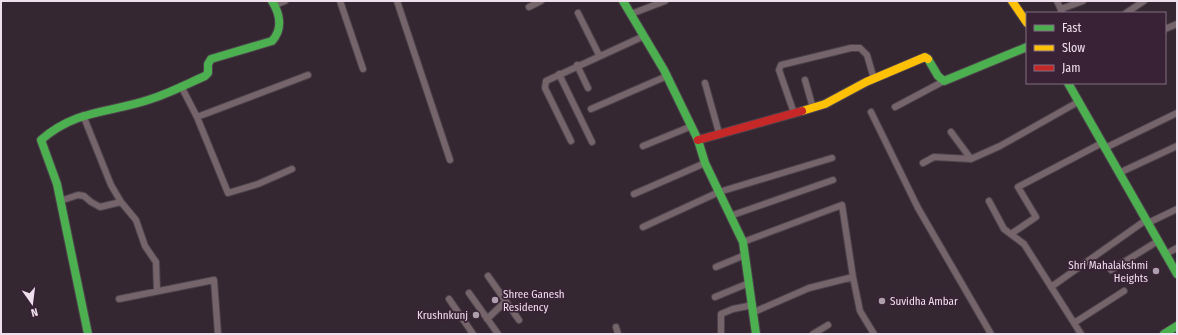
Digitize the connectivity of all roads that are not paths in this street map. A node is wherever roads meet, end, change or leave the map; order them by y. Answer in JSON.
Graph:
{"nodes":[{"id":1,"x":285,"y":1,"type":"edge"},
{"id":2,"x":340,"y":1,"type":"edge"},
{"id":3,"x":397,"y":1,"type":"edge"},
{"id":4,"x":541,"y":1,"type":"edge"},
{"id":5,"x":623,"y":1,"type":"edge"},
{"id":6,"x":664,"y":1,"type":"edge"},
{"id":7,"x":1012,"y":1,"type":"edge"},
{"id":8,"x":1057,"y":1,"type":"edge"},
{"id":9,"x":1083,"y":1,"type":"edge"},
{"id":10,"x":1144,"y":1,"type":"edge"},
{"id":11,"x":273,"y":3,"type":"edge"},
{"id":12,"x":1137,"y":3,"type":"edge"},
{"id":13,"x":529,"y":7,"type":"dead end"},
{"id":14,"x":1062,"y":11,"type":"edge"},
{"id":15,"x":1127,"y":12,"type":"edge"},
{"id":16,"x":578,"y":13,"type":"dead end"},
{"id":17,"x":631,"y":14,"type":"junction"},
{"id":18,"x":1026,"y":22,"type":"edge"},
{"id":19,"x":1177,"y":24,"type":"edge"},
{"id":20,"x":1166,"y":29,"type":"edge"},
{"id":21,"x":644,"y":36,"type":"junction"},
{"id":22,"x":1026,"y":47,"type":"edge"},
{"id":23,"x":599,"y":55,"type":"junction"},
{"id":24,"x":577,"y":65,"type":"junction"},
{"id":25,"x":363,"y":69,"type":"dead end"},
{"id":26,"x":559,"y":74,"type":"junction"},
{"id":27,"x":308,"y":75,"type":"dead end"},
{"id":28,"x":667,"y":76,"type":"junction"},
{"id":29,"x":874,"y":79,"type":"junction"},
{"id":30,"x":805,"y":80,"type":"dead end"},
{"id":31,"x":944,"y":81,"type":"junction"},
{"id":32,"x":705,"y":82,"type":"dead end"},
{"id":33,"x":1069,"y":84,"type":"edge"},
{"id":34,"x":181,"y":86,"type":"junction"},
{"id":35,"x":588,"y":88,"type":"dead end"},
{"id":36,"x":1078,"y":102,"type":"junction"},
{"id":37,"x":895,"y":107,"type":"dead end"},
{"id":38,"x":813,"y":108,"type":"junction"},
{"id":39,"x":592,"y":109,"type":"dead end"},
{"id":40,"x":872,"y":112,"type":"dead end"},
{"id":41,"x":794,"y":113,"type":"junction"},
{"id":42,"x":1177,"y":113,"type":"edge"},
{"id":43,"x":83,"y":115,"type":"junction"},
{"id":44,"x":197,"y":117,"type":"junction"},
{"id":45,"x":692,"y":126,"type":"junction"},
{"id":46,"x":951,"y":132,"type":"dead end"},
{"id":47,"x":720,"y":133,"type":"junction"},
{"id":48,"x":698,"y":140,"type":"junction"},
{"id":49,"x":571,"y":141,"type":"dead end"},
{"id":50,"x":592,"y":142,"type":"dead end"},
{"id":51,"x":643,"y":146,"type":"dead end"},
{"id":52,"x":1103,"y":146,"type":"junction"},
{"id":53,"x":1177,"y":146,"type":"edge"},
{"id":54,"x":832,"y":158,"type":"dead end"},
{"id":55,"x":971,"y":159,"type":"junction"},
{"id":56,"x":450,"y":160,"type":"dead end"},
{"id":57,"x":705,"y":163,"type":"junction"},
{"id":58,"x":923,"y":163,"type":"dead end"},
{"id":59,"x":292,"y":170,"type":"dead end"},
{"id":60,"x":1119,"y":173,"type":"junction"},
{"id":61,"x":833,"y":180,"type":"dead end"},
{"id":62,"x":719,"y":192,"type":"junction"},
{"id":63,"x":634,"y":194,"type":"dead end"},
{"id":64,"x":989,"y":201,"type":"dead end"},
{"id":65,"x":60,"y":202,"type":"junction"},
{"id":66,"x":121,"y":202,"type":"junction"},
{"id":67,"x":1177,"y":208,"type":"edge"},
{"id":68,"x":730,"y":216,"type":"junction"},
{"id":69,"x":1147,"y":221,"type":"junction"},
{"id":70,"x":643,"y":227,"type":"dead end"},
{"id":71,"x":1010,"y":234,"type":"junction"},
{"id":72,"x":1158,"y":241,"type":"junction"},
{"id":73,"x":743,"y":242,"type":"junction"},
{"id":74,"x":1177,"y":248,"type":"edge"},
{"id":75,"x":1166,"y":254,"type":"junction"},
{"id":76,"x":745,"y":255,"type":"junction"},
{"id":77,"x":716,"y":267,"type":"dead end"},
{"id":78,"x":1111,"y":270,"type":"dead end"},
{"id":79,"x":1177,"y":274,"type":"edge"},
{"id":80,"x":488,"y":276,"type":"dead end"},
{"id":81,"x":853,"y":277,"type":"junction"},
{"id":82,"x":750,"y":283,"type":"junction"},
{"id":83,"x":1051,"y":287,"type":"junction"},
{"id":84,"x":157,"y":291,"type":"junction"},
{"id":85,"x":1124,"y":291,"type":"dead end"},
{"id":86,"x":470,"y":293,"type":"dead end"},
{"id":87,"x":715,"y":297,"type":"dead end"},
{"id":88,"x":119,"y":299,"type":"dead end"},
{"id":89,"x":449,"y":299,"type":"dead end"},
{"id":90,"x":506,"y":301,"type":"junction"},
{"id":91,"x":753,"y":308,"type":"junction"},
{"id":92,"x":487,"y":318,"type":"junction"},
{"id":93,"x":519,"y":320,"type":"dead end"},
{"id":94,"x":1074,"y":323,"type":"junction"},
{"id":95,"x":828,"y":325,"type":"dead end"},
{"id":96,"x":1177,"y":326,"type":"edge"},
{"id":97,"x":616,"y":327,"type":"dead end"},
{"id":98,"x":88,"y":334,"type":"edge"},
{"id":99,"x":218,"y":334,"type":"edge"},
{"id":100,"x":473,"y":334,"type":"edge"},
{"id":101,"x":498,"y":334,"type":"edge"},
{"id":102,"x":618,"y":334,"type":"edge"},
{"id":103,"x":721,"y":334,"type":"edge"},
{"id":104,"x":756,"y":334,"type":"edge"},
{"id":105,"x":813,"y":334,"type":"edge"},
{"id":106,"x":874,"y":334,"type":"edge"},
{"id":107,"x":991,"y":334,"type":"edge"},
{"id":108,"x":1081,"y":334,"type":"edge"},
{"id":109,"x":1164,"y":334,"type":"edge"}],
"edges":[{"from":1,"to":11,"type":"street"},
{"from":2,"to":25,"type":"street"},
{"from":3,"to":56,"type":"street"},
{"from":4,"to":13,"type":"street"},
{"from":5,"to":17,"type":"street"},
{"from":6,"to":17,"type":"street"},
{"from":7,"to":18,"type":"street"},
{"from":8,"to":14,"type":"street"},
{"from":9,"to":14,"type":"street"},
{"from":10,"to":12,"type":"street"},
{"from":11,"to":34,"type":"street"},
{"from":12,"to":15,"type":"street"},
{"from":16,"to":23,"type":"street"},
{"from":17,"to":21,"type":"street"},
{"from":19,"to":20,"type":"street"},
{"from":21,"to":23,"type":"street"},
{"from":21,"to":28,"type":"street"},
{"from":22,"to":31,"type":"street"},
{"from":23,"to":24,"type":"street"},
{"from":24,"to":26,"type":"street"},
{"from":24,"to":35,"type":"street"},
{"from":26,"to":49,"type":"street"},
{"from":26,"to":50,"type":"street"},
{"from":27,"to":44,"type":"street"},
{"from":28,"to":39,"type":"street"},
{"from":28,"to":45,"type":"street"},
{"from":29,"to":31,"type":"street"},
{"from":29,"to":38,"type":"street"},
{"from":29,"to":41,"type":"street"},
{"from":30,"to":38,"type":"street"},
{"from":31,"to":37,"type":"street"},
{"from":32,"to":47,"type":"street"},
{"from":33,"to":36,"type":"street"},
{"from":34,"to":43,"type":"street"},
{"from":34,"to":44,"type":"street"},
{"from":36,"to":52,"type":"street"},
{"from":36,"to":55,"type":"street"},
{"from":38,"to":41,"type":"street"},
{"from":40,"to":107,"type":"street"},
{"from":41,"to":47,"type":"street"},
{"from":42,"to":52,"type":"street"},
{"from":43,"to":65,"type":"street"},
{"from":43,"to":66,"type":"street"},
{"from":44,"to":59,"type":"street"},
{"from":45,"to":48,"type":"street"},
{"from":45,"to":51,"type":"street"},
{"from":46,"to":55,"type":"street"},
{"from":47,"to":48,"type":"street"},
{"from":48,"to":57,"type":"street"},
{"from":52,"to":60,"type":"street"},
{"from":52,"to":71,"type":"street"},
{"from":53,"to":60,"type":"street"},
{"from":54,"to":62,"type":"street"},
{"from":55,"to":58,"type":"street"},
{"from":57,"to":62,"type":"street"},
{"from":57,"to":63,"type":"street"},
{"from":60,"to":69,"type":"street"},
{"from":61,"to":68,"type":"street"},
{"from":62,"to":68,"type":"street"},
{"from":62,"to":70,"type":"street"},
{"from":64,"to":71,"type":"street"},
{"from":65,"to":66,"type":"street"},
{"from":65,"to":98,"type":"street"},
{"from":66,"to":84,"type":"street"},
{"from":67,"to":69,"type":"street"},
{"from":68,"to":73,"type":"street"},
{"from":69,"to":72,"type":"street"},
{"from":69,"to":83,"type":"street"},
{"from":71,"to":83,"type":"street"},
{"from":72,"to":75,"type":"street"},
{"from":72,"to":78,"type":"street"},
{"from":73,"to":76,"type":"street"},
{"from":73,"to":81,"type":"street"},
{"from":74,"to":75,"type":"street"},
{"from":75,"to":79,"type":"street"},
{"from":76,"to":77,"type":"street"},
{"from":76,"to":82,"type":"street"},
{"from":80,"to":90,"type":"street"},
{"from":81,"to":91,"type":"street"},
{"from":81,"to":106,"type":"street"},
{"from":82,"to":87,"type":"street"},
{"from":82,"to":91,"type":"street"},
{"from":83,"to":94,"type":"street"},
{"from":84,"to":88,"type":"street"},
{"from":84,"to":99,"type":"street"},
{"from":85,"to":94,"type":"street"},
{"from":86,"to":92,"type":"street"},
{"from":89,"to":100,"type":"street"},
{"from":90,"to":92,"type":"street"},
{"from":90,"to":93,"type":"street"},
{"from":91,"to":103,"type":"street"},
{"from":91,"to":104,"type":"street"},
{"from":92,"to":101,"type":"street"},
{"from":94,"to":108,"type":"street"},
{"from":95,"to":105,"type":"street"},
{"from":96,"to":109,"type":"street"},
{"from":97,"to":102,"type":"street"}]}
